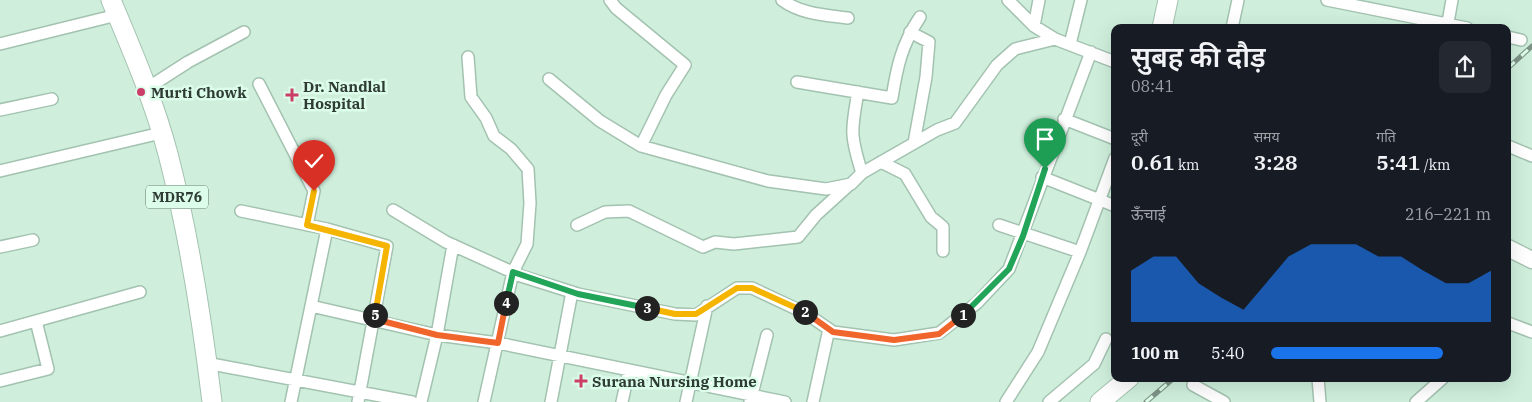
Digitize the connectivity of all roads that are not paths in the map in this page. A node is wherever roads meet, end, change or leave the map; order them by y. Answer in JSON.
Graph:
{"nodes":[{"id":1,"x":610,"y":0,"type":"edge"},
{"id":2,"x":782,"y":0,"type":"edge"},
{"id":3,"x":1008,"y":0,"type":"edge"},
{"id":4,"x":1039,"y":0,"type":"edge"},
{"id":5,"x":1081,"y":0,"type":"edge"},
{"id":6,"x":1168,"y":0,"type":"edge"},
{"id":7,"x":1238,"y":0,"type":"edge"},
{"id":8,"x":1330,"y":0,"type":"edge"},
{"id":9,"x":1452,"y":0,"type":"edge"},
{"id":10,"x":114,"y":8,"type":"edge"},
{"id":11,"x":920,"y":17,"type":"dead end"},
{"id":12,"x":848,"y":18,"type":"dead end"},
{"id":13,"x":1163,"y":24,"type":"edge"},
{"id":14,"x":1233,"y":24,"type":"edge"},
{"id":15,"x":1438,"y":24,"type":"edge"},
{"id":16,"x":1447,"y":24,"type":"edge"},
{"id":17,"x":1034,"y":26,"type":"junction"},
{"id":18,"x":244,"y":32,"type":"dead end"},
{"id":19,"x":910,"y":32,"type":"junction"},
{"id":20,"x":1511,"y":38,"type":"edge"},
{"id":21,"x":1055,"y":39,"type":"junction"},
{"id":22,"x":1521,"y":40,"type":"dead end"},
{"id":23,"x":0,"y":44,"type":"edge"},
{"id":24,"x":1070,"y":44,"type":"junction"},
{"id":25,"x":1091,"y":52,"type":"junction"},
{"id":26,"x":468,"y":57,"type":"dead end"},
{"id":27,"x":1111,"y":60,"type":"edge"},
{"id":28,"x":549,"y":79,"type":"dead end"},
{"id":29,"x":797,"y":82,"type":"dead end"},
{"id":30,"x":259,"y":84,"type":"dead end"},
{"id":31,"x":146,"y":89,"type":"junction"},
{"id":32,"x":858,"y":92,"type":"junction"},
{"id":33,"x":52,"y":98,"type":"dead end"},
{"id":34,"x":0,"y":110,"type":"edge"},
{"id":35,"x":1064,"y":119,"type":"junction"},
{"id":36,"x":160,"y":133,"type":"junction"},
{"id":37,"x":1111,"y":137,"type":"edge"},
{"id":38,"x":914,"y":144,"type":"junction"},
{"id":39,"x":641,"y":146,"type":"junction"},
{"id":40,"x":1511,"y":147,"type":"edge"},
{"id":41,"x":1532,"y":156,"type":"edge"},
{"id":42,"x":881,"y":162,"type":"junction"},
{"id":43,"x":1111,"y":169,"type":"edge"},
{"id":44,"x":0,"y":171,"type":"edge"},
{"id":45,"x":862,"y":173,"type":"junction"},
{"id":46,"x":1042,"y":177,"type":"junction"},
{"id":47,"x":851,"y":184,"type":"junction"},
{"id":48,"x":1100,"y":200,"type":"junction"},
{"id":49,"x":1111,"y":204,"type":"edge"},
{"id":50,"x":392,"y":210,"type":"dead end"},
{"id":51,"x":241,"y":211,"type":"dead end"},
{"id":52,"x":577,"y":224,"type":"dead end"},
{"id":53,"x":307,"y":225,"type":"junction"},
{"id":54,"x":999,"y":225,"type":"dead end"},
{"id":55,"x":326,"y":229,"type":"junction"},
{"id":56,"x":1024,"y":232,"type":"junction"},
{"id":57,"x":33,"y":240,"type":"dead end"},
{"id":58,"x":453,"y":245,"type":"junction"},
{"id":59,"x":0,"y":248,"type":"edge"},
{"id":60,"x":1511,"y":250,"type":"edge"},
{"id":61,"x":943,"y":251,"type":"dead end"},
{"id":62,"x":1080,"y":252,"type":"junction"},
{"id":63,"x":1532,"y":260,"type":"edge"},
{"id":64,"x":513,"y":272,"type":"junction"},
{"id":65,"x":140,"y":292,"type":"dead end"},
{"id":66,"x":572,"y":292,"type":"junction"},
{"id":67,"x":311,"y":306,"type":"junction"},
{"id":68,"x":706,"y":306,"type":"junction"},
{"id":69,"x":374,"y":319,"type":"junction"},
{"id":70,"x":36,"y":321,"type":"junction"},
{"id":71,"x":1511,"y":324,"type":"edge"},
{"id":72,"x":829,"y":329,"type":"junction"},
{"id":73,"x":0,"y":331,"type":"edge"},
{"id":74,"x":1532,"y":332,"type":"edge"},
{"id":75,"x":437,"y":335,"type":"junction"},
{"id":76,"x":767,"y":335,"type":"dead end"},
{"id":77,"x":1106,"y":339,"type":"dead end"},
{"id":78,"x":498,"y":343,"type":"junction"},
{"id":79,"x":560,"y":356,"type":"junction"},
{"id":80,"x":206,"y":363,"type":"junction"},
{"id":81,"x":629,"y":370,"type":"junction"},
{"id":82,"x":295,"y":380,"type":"junction"},
{"id":83,"x":0,"y":381,"type":"edge"},
{"id":84,"x":1124,"y":382,"type":"edge"},
{"id":85,"x":1318,"y":382,"type":"edge"},
{"id":86,"x":1438,"y":382,"type":"edge"},
{"id":87,"x":690,"y":383,"type":"junction"},
{"id":88,"x":1194,"y":385,"type":"dead end"},
{"id":89,"x":359,"y":397,"type":"edge"},
{"id":90,"x":751,"y":399,"type":"edge"},
{"id":91,"x":212,"y":402,"type":"edge"},
{"id":92,"x":290,"y":402,"type":"edge"},
{"id":93,"x":412,"y":402,"type":"edge"},
{"id":94,"x":421,"y":402,"type":"edge"},
{"id":95,"x":484,"y":402,"type":"edge"},
{"id":96,"x":551,"y":402,"type":"edge"},
{"id":97,"x":622,"y":402,"type":"edge"},
{"id":98,"x":686,"y":402,"type":"edge"},
{"id":99,"x":786,"y":402,"type":"edge"},
{"id":100,"x":814,"y":402,"type":"edge"},
{"id":101,"x":1006,"y":402,"type":"edge"},
{"id":102,"x":1049,"y":402,"type":"edge"},
{"id":103,"x":1100,"y":402,"type":"edge"},
{"id":104,"x":1224,"y":402,"type":"edge"},
{"id":105,"x":1320,"y":402,"type":"edge"},
{"id":106,"x":1416,"y":402,"type":"edge"}],
"edges":[{"from":1,"to":39,"type":"street"},
{"from":2,"to":12,"type":"street"},
{"from":3,"to":17,"type":"street"},
{"from":4,"to":17,"type":"street"},
{"from":5,"to":24,"type":"street"},
{"from":6,"to":13,"type":"main road"},
{"from":7,"to":14,"type":"street"},
{"from":8,"to":15,"type":"street"},
{"from":9,"to":16,"type":"street"},
{"from":10,"to":23,"type":"street"},
{"from":10,"to":31,"type":"main road","number":"MDR76"},
{"from":11,"to":19,"type":"street"},
{"from":17,"to":21,"type":"street"},
{"from":18,"to":31,"type":"street"},
{"from":19,"to":32,"type":"street"},
{"from":19,"to":38,"type":"street"},
{"from":20,"to":22,"type":"street"},
{"from":21,"to":24,"type":"street"},
{"from":21,"to":38,"type":"street"},
{"from":24,"to":25,"type":"street"},
{"from":25,"to":27,"type":"street"},
{"from":25,"to":35,"type":"street"},
{"from":26,"to":64,"type":"street"},
{"from":28,"to":39,"type":"street"},
{"from":29,"to":32,"type":"street"},
{"from":30,"to":53,"type":"street"},
{"from":31,"to":36,"type":"main road","number":"MDR76"},
{"from":32,"to":45,"type":"street"},
{"from":33,"to":34,"type":"street"},
{"from":35,"to":37,"type":"street"},
{"from":35,"to":46,"type":"street"},
{"from":36,"to":44,"type":"street"},
{"from":36,"to":80,"type":"main road","number":"MDR76"},
{"from":38,"to":42,"type":"street"},
{"from":39,"to":47,"type":"street"},
{"from":40,"to":41,"type":"street"},
{"from":42,"to":45,"type":"street"},
{"from":42,"to":61,"type":"street"},
{"from":43,"to":48,"type":"street"},
{"from":45,"to":47,"type":"street"},
{"from":46,"to":48,"type":"street"},
{"from":46,"to":56,"type":"street"},
{"from":47,"to":52,"type":"street"},
{"from":48,"to":49,"type":"street"},
{"from":48,"to":62,"type":"street"},
{"from":50,"to":58,"type":"street"},
{"from":51,"to":53,"type":"street"},
{"from":53,"to":55,"type":"street"},
{"from":54,"to":56,"type":"street"},
{"from":55,"to":67,"type":"street"},
{"from":55,"to":69,"type":"street"},
{"from":56,"to":62,"type":"street"},
{"from":56,"to":72,"type":"street"},
{"from":57,"to":59,"type":"street"},
{"from":58,"to":64,"type":"street"},
{"from":58,"to":75,"type":"street"},
{"from":60,"to":63,"type":"main road"},
{"from":62,"to":101,"type":"street"},
{"from":64,"to":66,"type":"street"},
{"from":64,"to":78,"type":"street"},
{"from":65,"to":70,"type":"street"},
{"from":66,"to":68,"type":"street"},
{"from":66,"to":79,"type":"street"},
{"from":67,"to":69,"type":"street"},
{"from":67,"to":82,"type":"street"},
{"from":68,"to":72,"type":"street"},
{"from":68,"to":87,"type":"street"},
{"from":69,"to":75,"type":"street"},
{"from":69,"to":89,"type":"street"},
{"from":70,"to":73,"type":"street"},
{"from":70,"to":83,"type":"street"},
{"from":71,"to":74,"type":"street"},
{"from":72,"to":100,"type":"street"},
{"from":75,"to":78,"type":"street"},
{"from":75,"to":94,"type":"street"},
{"from":76,"to":90,"type":"street"},
{"from":77,"to":102,"type":"street"},
{"from":78,"to":79,"type":"street"},
{"from":78,"to":95,"type":"street"},
{"from":79,"to":81,"type":"street"},
{"from":79,"to":96,"type":"street"},
{"from":80,"to":82,"type":"street"},
{"from":80,"to":91,"type":"main road","number":"MDR76"},
{"from":81,"to":87,"type":"street"},
{"from":81,"to":97,"type":"street"},
{"from":82,"to":89,"type":"street"},
{"from":82,"to":92,"type":"street"},
{"from":84,"to":103,"type":"main road"},
{"from":85,"to":105,"type":"street"},
{"from":86,"to":106,"type":"street"},
{"from":87,"to":90,"type":"street"},
{"from":87,"to":98,"type":"street"},
{"from":88,"to":104,"type":"street"},
{"from":89,"to":93,"type":"street"},
{"from":90,"to":99,"type":"street"}]}
